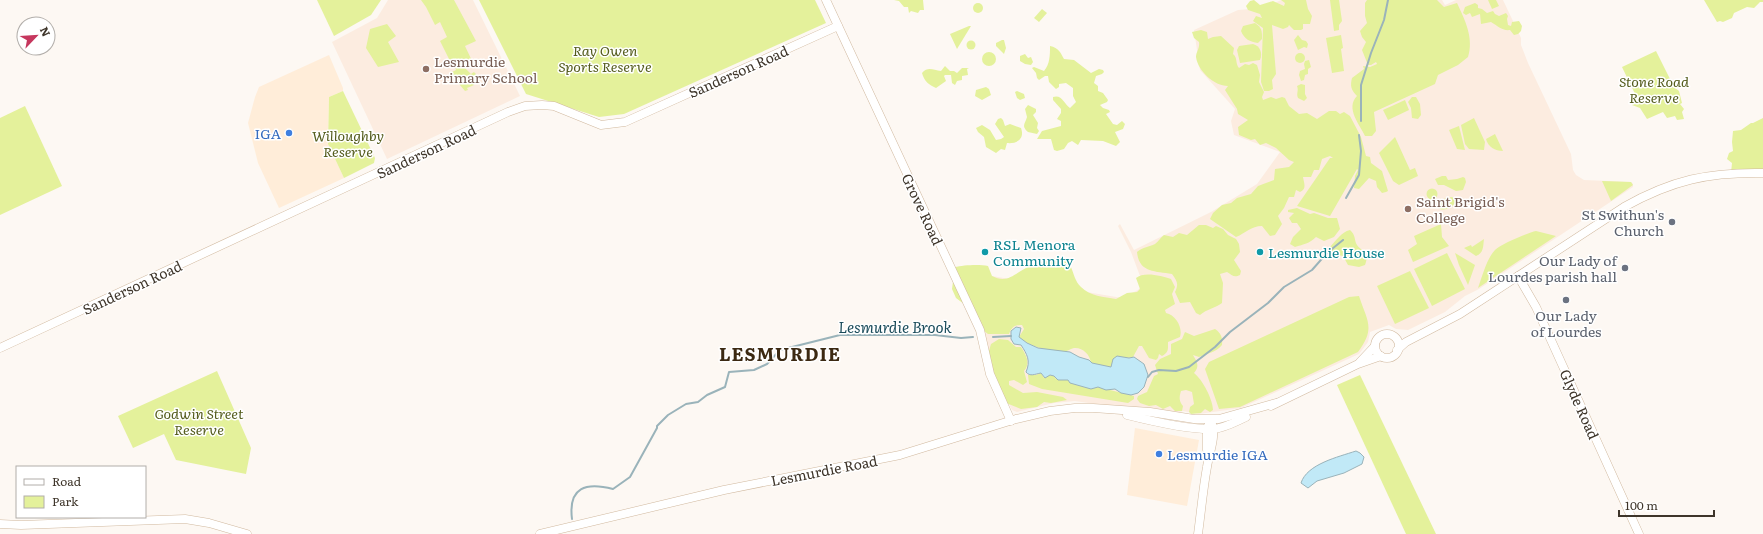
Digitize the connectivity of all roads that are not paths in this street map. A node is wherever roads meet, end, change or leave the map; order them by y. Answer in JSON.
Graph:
{"nodes":[{"id":1,"x":826,"y":0,"type":"edge"},
{"id":2,"x":838,"y":26,"type":"junction"},
{"id":3,"x":1763,"y":173,"type":"edge"},
{"id":4,"x":1518,"y":276,"type":"junction"},
{"id":5,"x":1422,"y":334,"type":"junction"},
{"id":6,"x":1395,"y":337,"type":"junction"},
{"id":7,"x":1375,"y":346,"type":"junction"},
{"id":8,"x":0,"y":348,"type":"edge"},
{"id":9,"x":1397,"y":350,"type":"junction"},
{"id":10,"x":1381,"y":356,"type":"junction"},
{"id":11,"x":1358,"y":364,"type":"junction"},
{"id":12,"x":1276,"y":403,"type":"junction"},
{"id":13,"x":1106,"y":410,"type":"junction"},
{"id":14,"x":1211,"y":420,"type":"junction"},
{"id":15,"x":1010,"y":421,"type":"junction"},
{"id":16,"x":1210,"y":429,"type":"junction"},
{"id":17,"x":0,"y":524,"type":"edge"},
{"id":18,"x":247,"y":534,"type":"edge"},
{"id":19,"x":540,"y":534,"type":"edge"},
{"id":20,"x":1198,"y":534,"type":"edge"},
{"id":21,"x":1639,"y":534,"type":"edge"}],
"edges":[{"from":1,"to":2,"type":"main road","name":"Grove Road"},
{"from":2,"to":8,"type":"main road","name":"Sanderson Road"},
{"from":2,"to":15,"type":"main road","name":"Grove Road"},
{"from":3,"to":4,"type":"main road","name":"Lesmurdie Road"},
{"from":4,"to":5,"type":"main road","name":"Lesmurdie Road"},
{"from":4,"to":21,"type":"main road","name":"Glyde Road"},
{"from":5,"to":6,"type":"main road","name":"Lesmurdie Road"},
{"from":5,"to":9,"type":"main road","name":"Lesmurdie Road"},
{"from":6,"to":7,"type":"main road","name":"Lesmurdie Road"},
{"from":6,"to":9,"type":"main road"},
{"from":7,"to":10,"type":"main road"},
{"from":7,"to":11,"type":"main road","name":"Lesmurdie Road"},
{"from":9,"to":10,"type":"main road","name":"Lesmurdie Road"},
{"from":10,"to":11,"type":"main road","name":"Lesmurdie Road"},
{"from":11,"to":12,"type":"main road","name":"Lesmurdie Road"},
{"from":12,"to":14,"type":"main road","name":"Lesmurdie Road"},
{"from":12,"to":16,"type":"main road","name":"Lesmurdie Road"},
{"from":13,"to":14,"type":"main road","name":"Lesmurdie Road"},
{"from":13,"to":15,"type":"main road","name":"Lesmurdie Road"},
{"from":13,"to":16,"type":"main road","name":"Lesmurdie Road"},
{"from":14,"to":16,"type":"main road"},
{"from":15,"to":19,"type":"main road","name":"Lesmurdie Road"},
{"from":16,"to":20,"type":"main road"},
{"from":17,"to":18,"type":"main road"}]}
